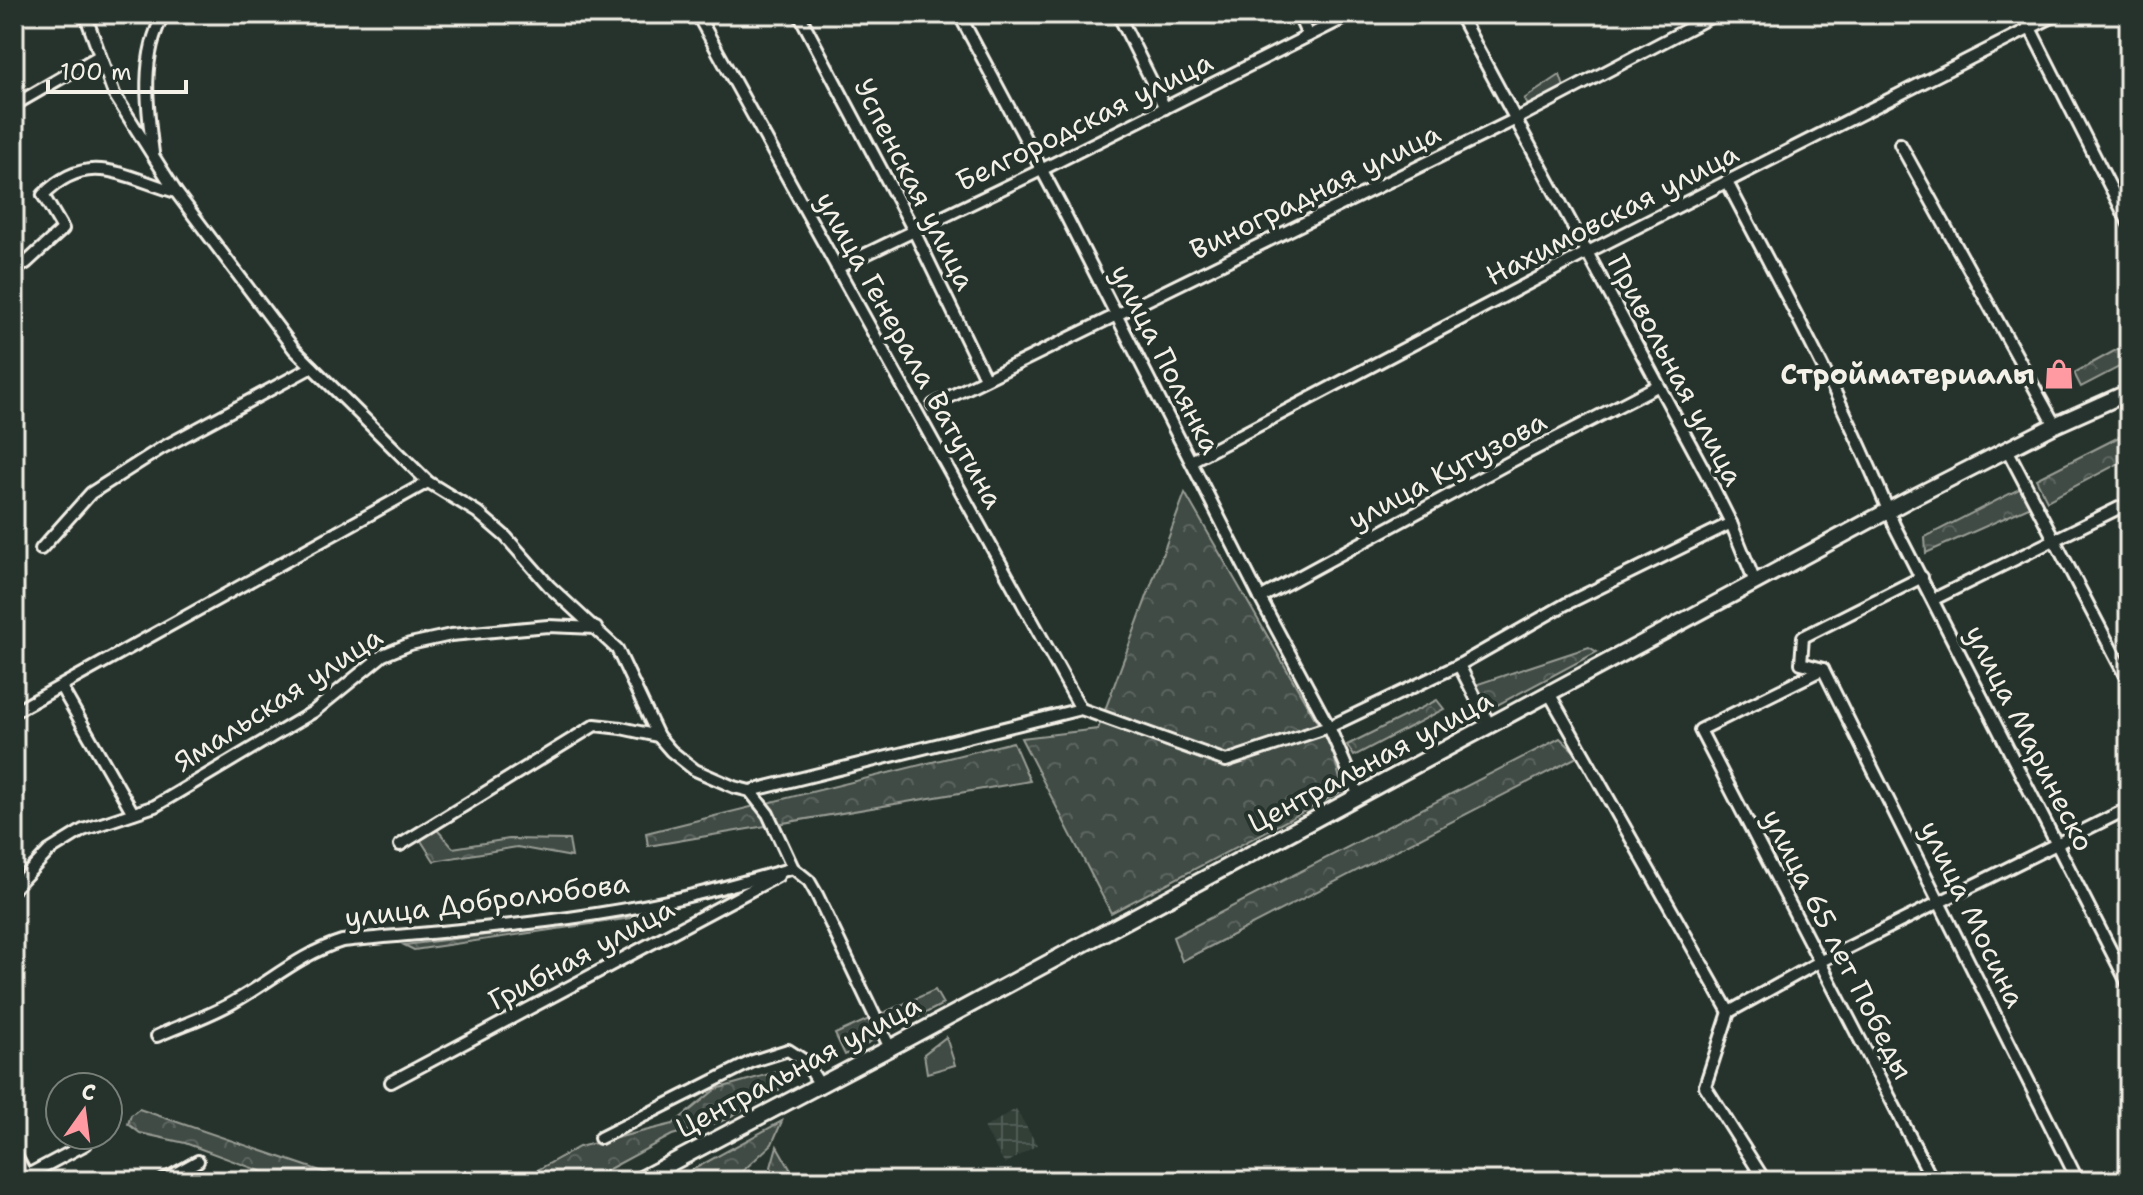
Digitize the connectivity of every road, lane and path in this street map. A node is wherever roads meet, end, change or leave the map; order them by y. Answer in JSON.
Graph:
{"nodes":[{"id":1,"x":85,"y":14,"type":"edge"},
{"id":2,"x":164,"y":14,"type":"edge"},
{"id":3,"x":697,"y":14,"type":"edge"},
{"id":4,"x":799,"y":14,"type":"edge"},
{"id":5,"x":959,"y":14,"type":"edge"},
{"id":6,"x":1118,"y":14,"type":"edge"},
{"id":7,"x":1298,"y":14,"type":"edge"},
{"id":8,"x":1352,"y":14,"type":"edge"},
{"id":9,"x":1459,"y":14,"type":"edge"},
{"id":10,"x":1716,"y":14,"type":"edge"},
{"id":11,"x":2023,"y":14,"type":"edge"},
{"id":12,"x":2058,"y":14,"type":"edge"},
{"id":13,"x":2031,"y":29,"type":"junction"},
{"id":14,"x":1308,"y":36,"type":"junction"},
{"id":15,"x":99,"y":56,"type":"junction"},
{"id":16,"x":14,"y":105,"type":"edge"},
{"id":17,"x":1165,"y":108,"type":"junction"},
{"id":18,"x":1514,"y":120,"type":"junction"},
{"id":19,"x":1900,"y":144,"type":"dead end"},
{"id":20,"x":154,"y":157,"type":"junction"},
{"id":21,"x":1041,"y":170,"type":"junction"},
{"id":22,"x":1727,"y":182,"type":"junction"},
{"id":23,"x":176,"y":192,"type":"junction"},
{"id":24,"x":2129,"y":224,"type":"edge"},
{"id":25,"x":914,"y":231,"type":"junction"},
{"id":26,"x":1586,"y":253,"type":"junction"},
{"id":27,"x":837,"y":268,"type":"junction"},
{"id":28,"x":14,"y":270,"type":"edge"},
{"id":29,"x":1116,"y":315,"type":"junction"},
{"id":30,"x":312,"y":367,"type":"junction"},
{"id":31,"x":985,"y":378,"type":"junction"},
{"id":32,"x":1657,"y":386,"type":"junction"},
{"id":33,"x":2129,"y":392,"type":"edge"},
{"id":34,"x":933,"y":405,"type":"dead end"},
{"id":35,"x":2055,"y":425,"type":"junction"},
{"id":36,"x":2007,"y":449,"type":"junction"},
{"id":37,"x":1191,"y":461,"type":"junction"},
{"id":38,"x":428,"y":482,"type":"junction"},
{"id":39,"x":2129,"y":503,"type":"edge"},
{"id":40,"x":1889,"y":511,"type":"junction"},
{"id":41,"x":1731,"y":523,"type":"junction"},
{"id":42,"x":2055,"y":538,"type":"junction"},
{"id":43,"x":41,"y":549,"type":"dead end"},
{"id":44,"x":1922,"y":577,"type":"junction"},
{"id":45,"x":1755,"y":582,"type":"junction"},
{"id":46,"x":1260,"y":598,"type":"junction"},
{"id":47,"x":1934,"y":599,"type":"junction"},
{"id":48,"x":596,"y":628,"type":"junction"},
{"id":49,"x":1459,"y":665,"type":"junction"},
{"id":50,"x":1823,"y":669,"type":"junction"},
{"id":51,"x":2129,"y":683,"type":"edge"},
{"id":52,"x":61,"y":687,"type":"junction"},
{"id":53,"x":1549,"y":693,"type":"junction"},
{"id":54,"x":1081,"y":709,"type":"junction"},
{"id":55,"x":14,"y":712,"type":"edge"},
{"id":56,"x":1490,"y":726,"type":"junction"},
{"id":57,"x":1329,"y":727,"type":"junction"},
{"id":58,"x":658,"y":736,"type":"junction"},
{"id":59,"x":750,"y":791,"type":"junction"},
{"id":60,"x":1359,"y":796,"type":"junction"},
{"id":61,"x":2129,"y":808,"type":"edge"},
{"id":62,"x":133,"y":813,"type":"junction"},
{"id":63,"x":400,"y":845,"type":"dead end"},
{"id":64,"x":2056,"y":845,"type":"junction"},
{"id":65,"x":793,"y":868,"type":"junction"},
{"id":66,"x":14,"y":888,"type":"edge"},
{"id":67,"x":1941,"y":902,"type":"junction"},
{"id":68,"x":1821,"y":961,"type":"junction"},
{"id":69,"x":2129,"y":986,"type":"edge"},
{"id":70,"x":1729,"y":1012,"type":"junction"},
{"id":71,"x":157,"y":1036,"type":"dead end"},
{"id":72,"x":890,"y":1048,"type":"junction"},
{"id":73,"x":391,"y":1082,"type":"dead end"},
{"id":74,"x":820,"y":1085,"type":"junction"},
{"id":75,"x":600,"y":1138,"type":"dead end"},
{"id":76,"x":74,"y":1151,"type":"edge"},
{"id":77,"x":14,"y":1152,"type":"edge"},
{"id":78,"x":198,"y":1161,"type":"dead end"},
{"id":79,"x":27,"y":1178,"type":"edge"},
{"id":80,"x":162,"y":1181,"type":"edge"},
{"id":81,"x":637,"y":1181,"type":"edge"},
{"id":82,"x":1765,"y":1181,"type":"edge"},
{"id":83,"x":1933,"y":1181,"type":"edge"},
{"id":84,"x":2078,"y":1181,"type":"edge"}],
"edges":[{"from":1,"to":15,"type":"street"},
{"from":2,"to":20,"type":"street"},
{"from":3,"to":27,"type":"street","name":"улица Генерала Ватутина"},
{"from":4,"to":25,"type":"street","name":"Успенская улица"},
{"from":5,"to":21,"type":"street","name":"улица Полянка"},
{"from":6,"to":17,"type":"street"},
{"from":7,"to":14,"type":"street"},
{"from":8,"to":14,"type":"street","name":"Белгородская улица"},
{"from":9,"to":18,"type":"street","name":"Привольная улица"},
{"from":10,"to":18,"type":"street","name":"Виноградная улица"},
{"from":11,"to":13,"type":"street"},
{"from":12,"to":13,"type":"street","name":"Нахимовская улица"},
{"from":13,"to":22,"type":"street","name":"Нахимовская улица"},
{"from":13,"to":24,"type":"street"},
{"from":14,"to":17,"type":"street","name":"Белгородская улица"},
{"from":15,"to":16,"type":"street"},
{"from":15,"to":20,"type":"street"},
{"from":17,"to":21,"type":"street","name":"Белгородская улица"},
{"from":18,"to":26,"type":"street","name":"Привольная улица"},
{"from":18,"to":29,"type":"street","name":"Виноградная улица"},
{"from":19,"to":35,"type":"street"},
{"from":20,"to":23,"type":"street"},
{"from":21,"to":25,"type":"street","name":"Белгородская улица"},
{"from":21,"to":29,"type":"street","name":"улица Полянка"},
{"from":22,"to":26,"type":"street","name":"Нахимовская улица"},
{"from":22,"to":40,"type":"street"},
{"from":23,"to":28,"type":"street"},
{"from":23,"to":30,"type":"street"},
{"from":25,"to":27,"type":"street","name":"Белгородская улица"},
{"from":25,"to":31,"type":"street","name":"Успенская улица"},
{"from":26,"to":32,"type":"street","name":"Привольная улица"},
{"from":26,"to":37,"type":"street","name":"Нахимовская улица"},
{"from":27,"to":54,"type":"street","name":"улица Генерала Ватутина"},
{"from":29,"to":31,"type":"street","name":"Виноградная улица"},
{"from":29,"to":37,"type":"street","name":"улица Полянка"},
{"from":30,"to":38,"type":"street"},
{"from":30,"to":43,"type":"street"},
{"from":31,"to":34,"type":"street","name":"Виноградная улица"},
{"from":32,"to":41,"type":"street","name":"Привольная улица"},
{"from":32,"to":46,"type":"street","name":"улица Кутузова"},
{"from":33,"to":35,"type":"main road","name":"Центральная улица"},
{"from":35,"to":36,"type":"main road","name":"Центральная улица"},
{"from":36,"to":40,"type":"main road","name":"Центральная улица"},
{"from":36,"to":42,"type":"street"},
{"from":37,"to":46,"type":"street","name":"улица Полянка"},
{"from":38,"to":48,"type":"street"},
{"from":38,"to":52,"type":"street"},
{"from":39,"to":42,"type":"street"},
{"from":40,"to":44,"type":"street","name":"улица Маринеско"},
{"from":40,"to":45,"type":"main road","name":"Центральная улица"},
{"from":41,"to":45,"type":"street","name":"Привольная улица"},
{"from":41,"to":49,"type":"street","name":"Центральная улица"},
{"from":42,"to":47,"type":"street"},
{"from":42,"to":51,"type":"street"},
{"from":44,"to":47,"type":"street","name":"улица Маринеско"},
{"from":44,"to":50,"type":"street","name":"улица Мосина"},
{"from":45,"to":53,"type":"main road","name":"Центральная улица"},
{"from":46,"to":57,"type":"street","name":"улица Полянка"},
{"from":47,"to":64,"type":"street","name":"улица Маринеско"},
{"from":48,"to":58,"type":"street"},
{"from":48,"to":62,"type":"street","name":"Ямальская улица"},
{"from":49,"to":56,"type":"street"},
{"from":49,"to":57,"type":"street","name":"Центральная улица"},
{"from":50,"to":67,"type":"street","name":"улица Мосина"},
{"from":50,"to":68,"type":"street","name":"улица 65 лет Победы"},
{"from":52,"to":55,"type":"street"},
{"from":52,"to":62,"type":"street"},
{"from":53,"to":56,"type":"main road","name":"Центральная улица"},
{"from":53,"to":70,"type":"street"},
{"from":54,"to":57,"type":"street","name":"Центральная улица"},
{"from":54,"to":59,"type":"street"},
{"from":56,"to":60,"type":"main road","name":"Центральная улица"},
{"from":57,"to":60,"type":"street","name":"улица Полянка"},
{"from":58,"to":59,"type":"street"},
{"from":58,"to":63,"type":"street"},
{"from":59,"to":65,"type":"street"},
{"from":60,"to":72,"type":"main road","name":"Центральная улица"},
{"from":61,"to":64,"type":"street"},
{"from":62,"to":66,"type":"street","name":"Ямальская улица"},
{"from":64,"to":67,"type":"street"},
{"from":64,"to":69,"type":"street","name":"улица Маринеско"},
{"from":65,"to":71,"type":"street","name":"улица Добролюбова"},
{"from":65,"to":72,"type":"street"},
{"from":65,"to":73,"type":"street","name":"Грибная улица"},
{"from":67,"to":68,"type":"street"},
{"from":67,"to":84,"type":"street","name":"улица Мосина"},
{"from":68,"to":70,"type":"street"},
{"from":68,"to":83,"type":"street","name":"улица 65 лет Победы"},
{"from":70,"to":82,"type":"street"},
{"from":72,"to":74,"type":"main road","name":"Центральная улица"},
{"from":74,"to":75,"type":"street"},
{"from":74,"to":81,"type":"main road","name":"Центральная улица"},
{"from":76,"to":79,"type":"street"},
{"from":77,"to":79,"type":"street"},
{"from":78,"to":80,"type":"street"}]}
